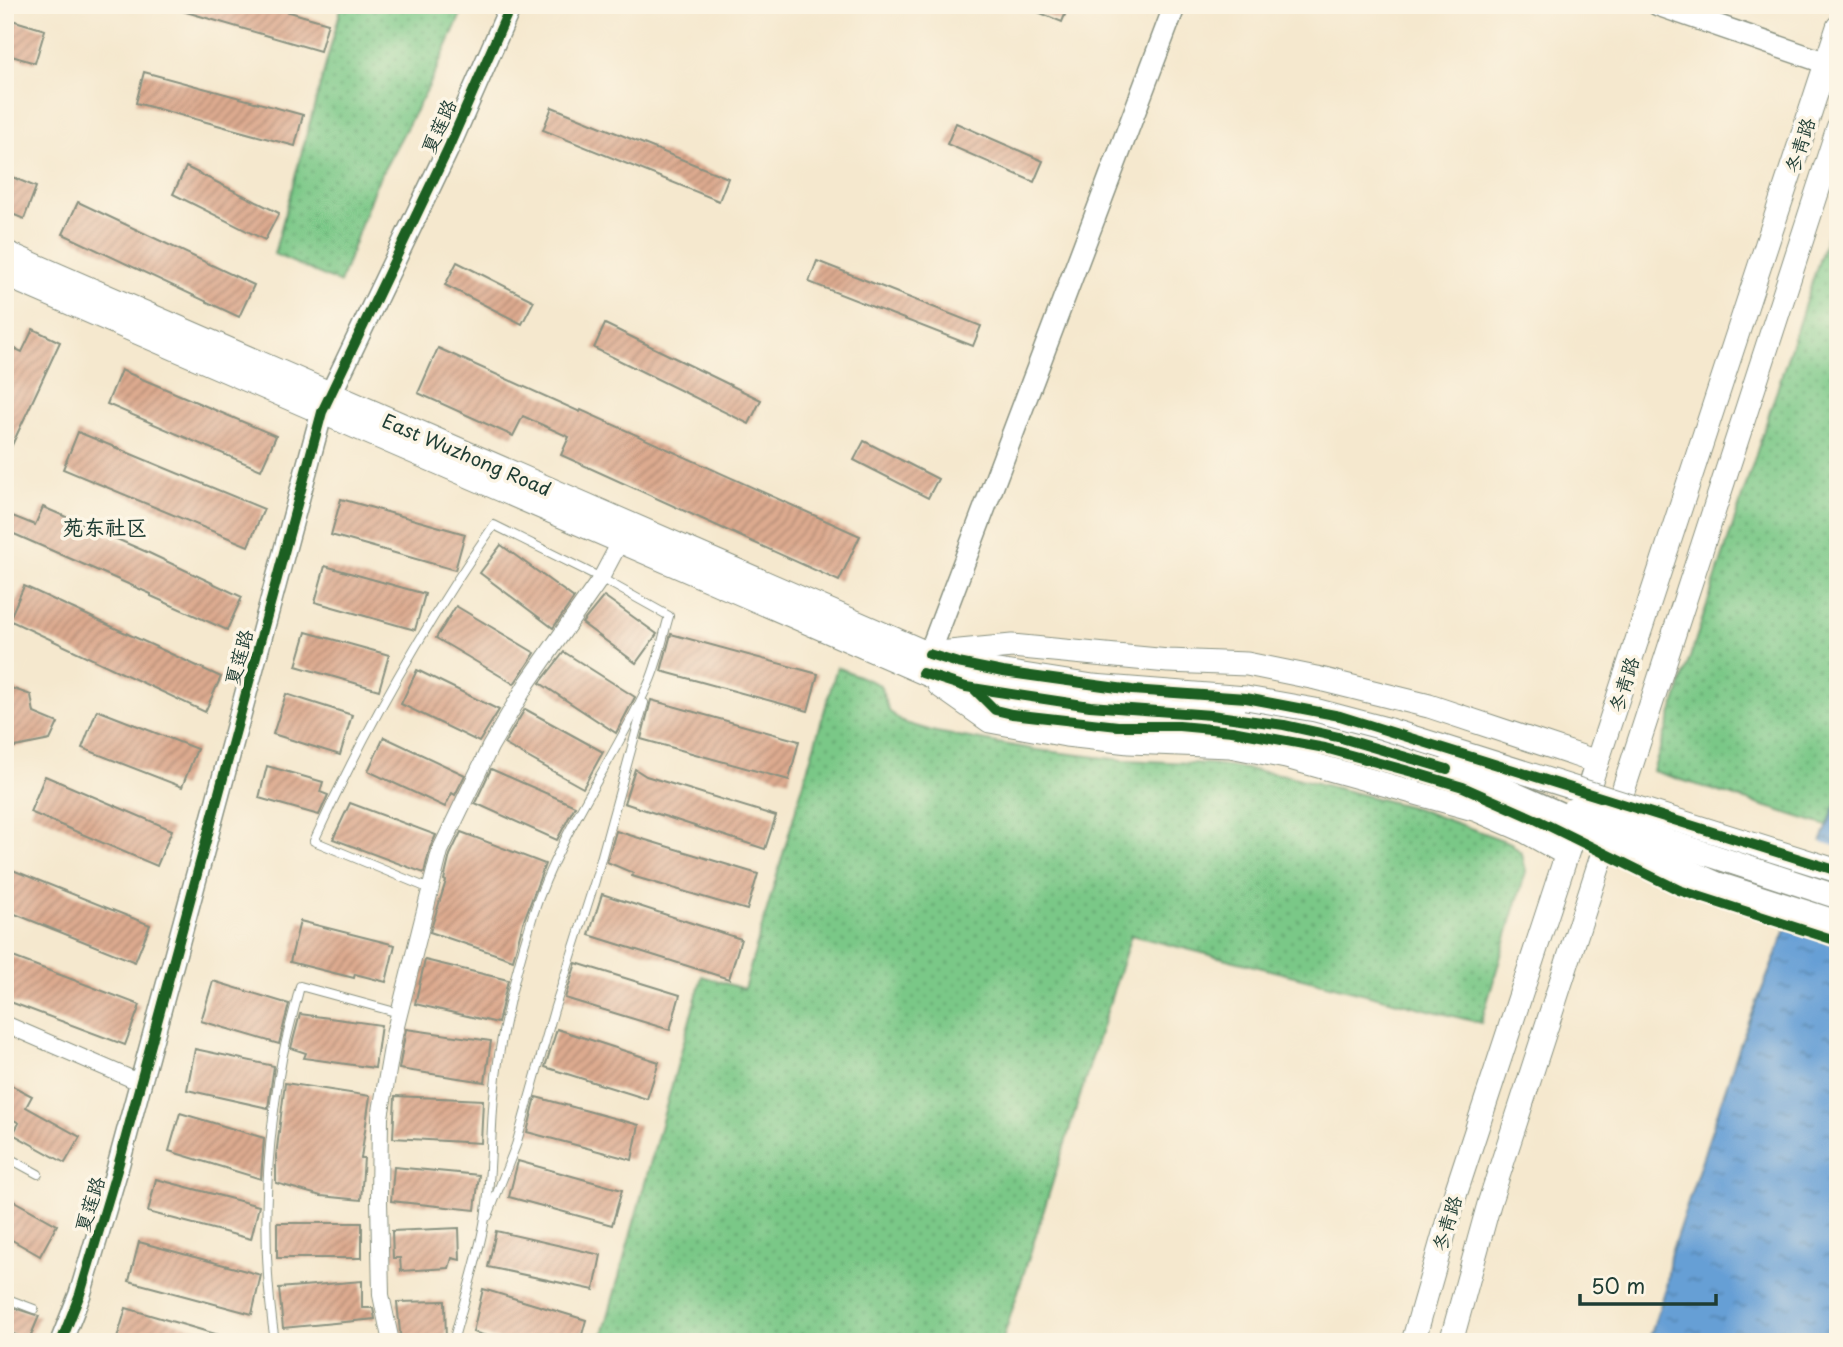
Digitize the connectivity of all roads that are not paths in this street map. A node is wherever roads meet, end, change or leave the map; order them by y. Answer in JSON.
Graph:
{"nodes":[{"id":1,"x":511,"y":5,"type":"edge"},
{"id":2,"x":1175,"y":5,"type":"edge"},
{"id":3,"x":1658,"y":5,"type":"edge"},
{"id":4,"x":1838,"y":27,"type":"edge"},
{"id":5,"x":1832,"y":65,"type":"edge"},
{"id":6,"x":1838,"y":128,"type":"edge"},
{"id":7,"x":5,"y":252,"type":"edge"},
{"id":8,"x":5,"y":275,"type":"edge"},
{"id":9,"x":326,"y":403,"type":"junction"},
{"id":10,"x":620,"y":542,"type":"junction"},
{"id":11,"x":601,"y":578,"type":"junction"},
{"id":12,"x":925,"y":664,"type":"junction"},
{"id":13,"x":649,"y":684,"type":"junction"},
{"id":14,"x":1245,"y":708,"type":"junction"},
{"id":15,"x":1597,"y":761,"type":"junction"},
{"id":16,"x":1475,"y":778,"type":"junction"},
{"id":17,"x":1566,"y":854,"type":"junction"},
{"id":18,"x":1838,"y":871,"type":"edge"},
{"id":19,"x":430,"y":889,"type":"junction"},
{"id":20,"x":1838,"y":897,"type":"edge"},
{"id":21,"x":1838,"y":924,"type":"edge"},
{"id":22,"x":399,"y":1013,"type":"junction"},
{"id":23,"x":5,"y":1024,"type":"edge"},
{"id":24,"x":141,"y":1083,"type":"junction"},
{"id":25,"x":5,"y":1156,"type":"edge"},
{"id":26,"x":38,"y":1174,"type":"dead end"},
{"id":27,"x":485,"y":1223,"type":"junction"},
{"id":28,"x":5,"y":1297,"type":"edge"},
{"id":29,"x":34,"y":1309,"type":"dead end"},
{"id":30,"x":61,"y":1342,"type":"edge"},
{"id":31,"x":275,"y":1342,"type":"edge"},
{"id":32,"x":391,"y":1342,"type":"edge"},
{"id":33,"x":453,"y":1342,"type":"edge"},
{"id":34,"x":1412,"y":1342,"type":"edge"},
{"id":35,"x":1451,"y":1342,"type":"edge"}],
"edges":[{"from":1,"to":9,"type":"street","name":"夏莲路"},
{"from":2,"to":12,"type":"street"},
{"from":3,"to":5,"type":"street"},
{"from":4,"to":5,"type":"main road","name":"冬青路"},
{"from":5,"to":15,"type":"main road","name":"冬青路"},
{"from":6,"to":35,"type":"main road","name":"冬青路"},
{"from":7,"to":9,"type":"main road","name":"East Wuzhong Road"},
{"from":8,"to":9,"type":"main road","name":"East Wuzhong Road"},
{"from":9,"to":10,"type":"main road","name":"East Wuzhong Road"},
{"from":9,"to":12,"type":"main road","name":"East Wuzhong Road"},
{"from":9,"to":24,"type":"street","name":"夏莲路"},
{"from":10,"to":11,"type":"street"},
{"from":10,"to":12,"type":"main road","name":"East Wuzhong Road"},
{"from":11,"to":13,"type":"lane"},
{"from":11,"to":19,"type":"street"},
{"from":11,"to":19,"type":"lane"},
{"from":12,"to":14,"type":"main road"},
{"from":12,"to":15,"type":"main road"},
{"from":12,"to":17,"type":"main road"},
{"from":13,"to":27,"type":"lane"},
{"from":13,"to":27,"type":"lane"},
{"from":14,"to":16,"type":"main road","bridge":true},
{"from":14,"to":18,"type":"main road","bridge":true},
{"from":15,"to":17,"type":"main road","name":"冬青路"},
{"from":16,"to":20,"type":"main road","bridge":true},
{"from":16,"to":21,"type":"highway","bridge":true},
{"from":17,"to":34,"type":"main road","name":"冬青路"},
{"from":19,"to":22,"type":"street"},
{"from":22,"to":31,"type":"lane"},
{"from":22,"to":32,"type":"street"},
{"from":23,"to":24,"type":"street"},
{"from":24,"to":30,"type":"street","name":"夏莲路"},
{"from":25,"to":26,"type":"lane"},
{"from":27,"to":33,"type":"lane"},
{"from":28,"to":29,"type":"lane"}]}
